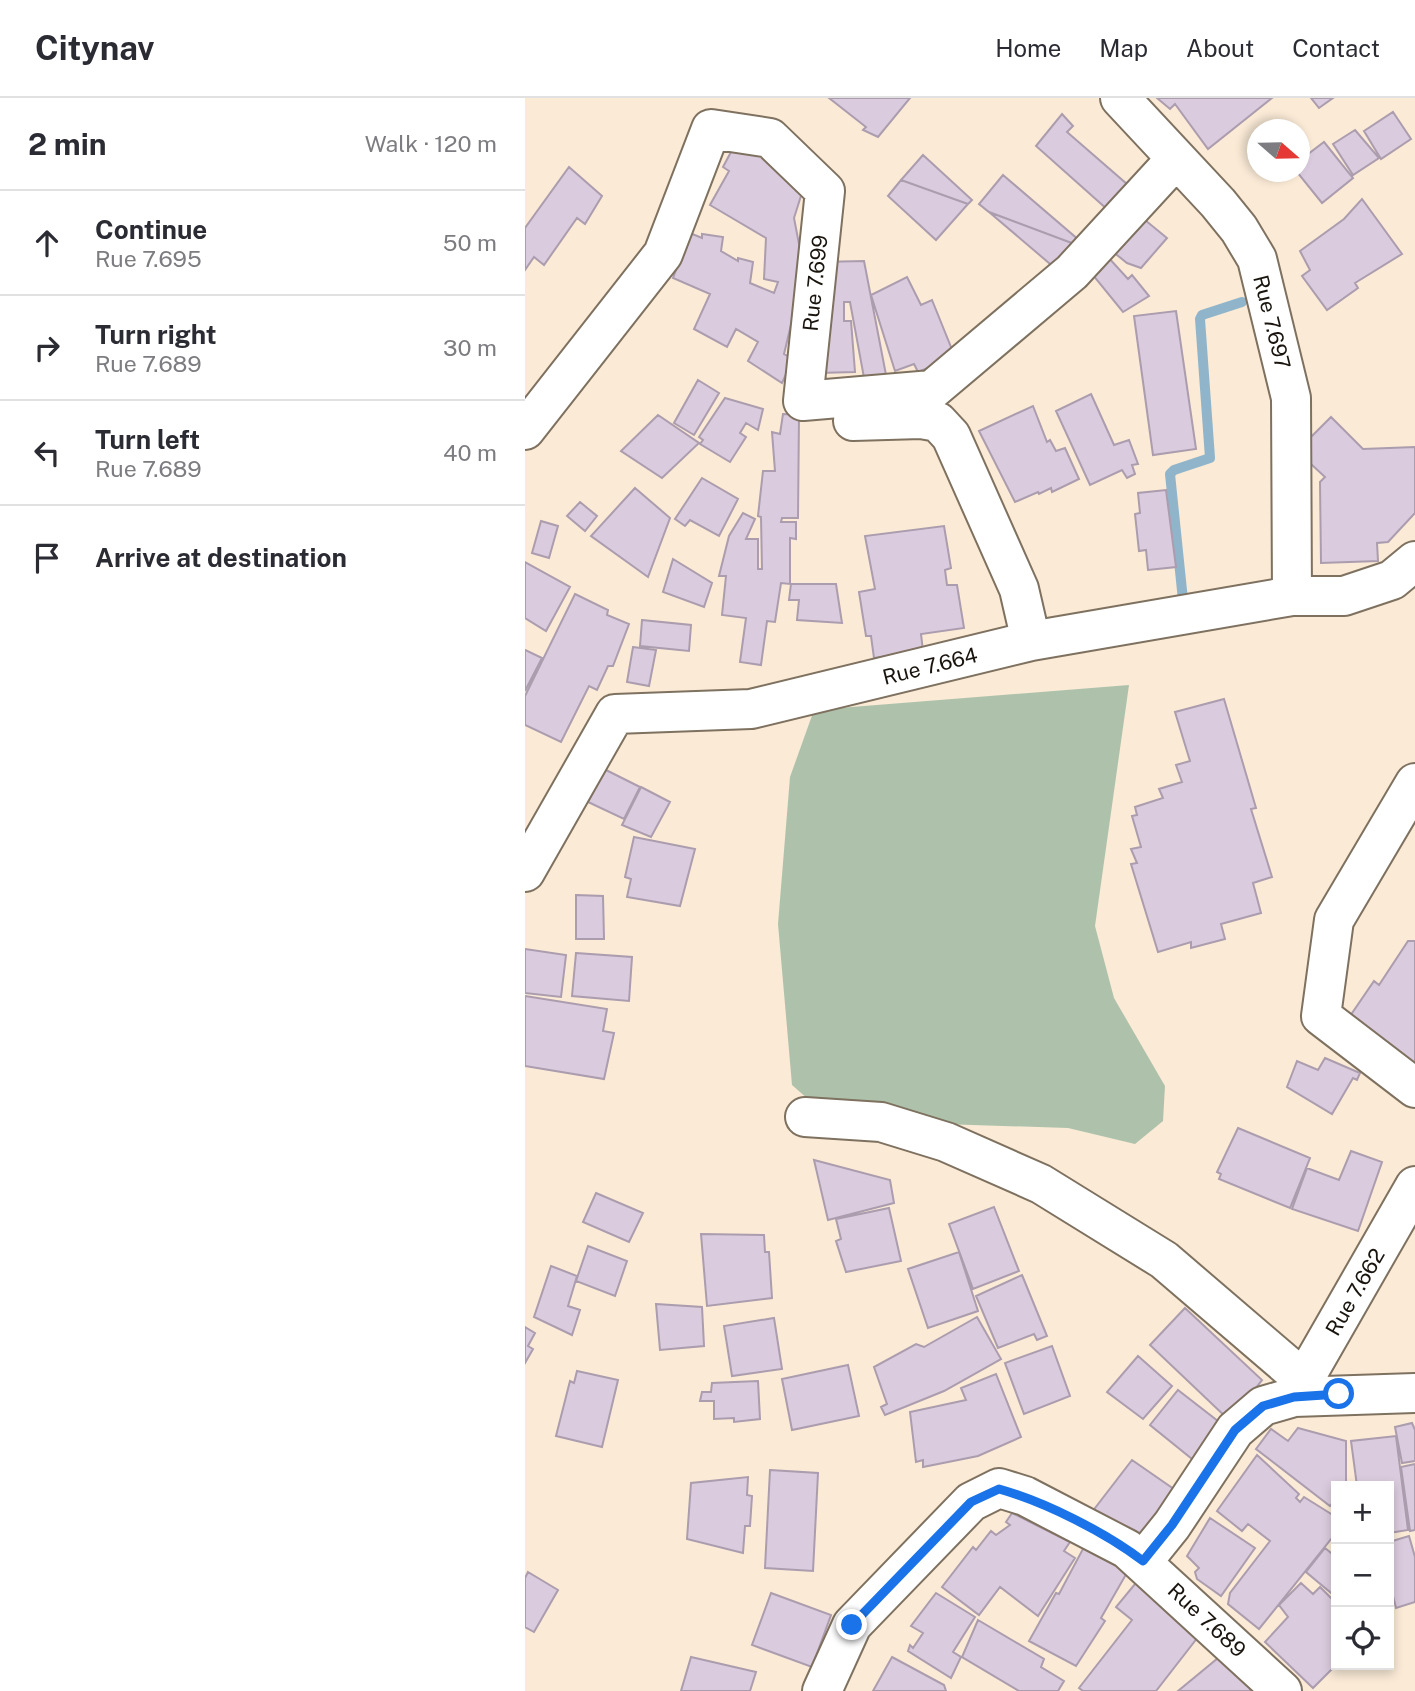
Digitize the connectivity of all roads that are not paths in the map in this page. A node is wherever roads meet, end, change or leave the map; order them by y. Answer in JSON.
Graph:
{"nodes":[{"id":1,"x":1120,"y":98,"type":"edge"},
{"id":2,"x":1176,"y":159,"type":"junction"},
{"id":3,"x":809,"y":422,"type":"dead end"},
{"id":4,"x":525,"y":430,"type":"edge"},
{"id":5,"x":1415,"y":561,"type":"edge"},
{"id":6,"x":1292,"y":596,"type":"junction"},
{"id":7,"x":1031,"y":640,"type":"junction"},
{"id":8,"x":1415,"y":783,"type":"edge"},
{"id":9,"x":525,"y":872,"type":"edge"},
{"id":10,"x":1415,"y":1088,"type":"edge"},
{"id":11,"x":805,"y":1117,"type":"dead end"},
{"id":12,"x":1415,"y":1186,"type":"edge"},
{"id":13,"x":1299,"y":1388,"type":"junction"},
{"id":14,"x":1415,"y":1393,"type":"edge"},
{"id":15,"x":1143,"y":1561,"type":"junction"},
{"id":16,"x":822,"y":1691,"type":"edge"},
{"id":17,"x":1282,"y":1691,"type":"edge"}],
"edges":[{"from":1,"to":2,"type":"street","name":"Rue 7.697"},
{"from":2,"to":4,"type":"street","name":"Rue 7.699"},
{"from":2,"to":6,"type":"street","name":"Rue 7.697"},
{"from":3,"to":7,"type":"street"},
{"from":5,"to":6,"type":"street","name":"Rue 7.664"},
{"from":6,"to":7,"type":"street","name":"Rue 7.664"},
{"from":7,"to":9,"type":"street","name":"Rue 7.664"},
{"from":8,"to":10,"type":"street"},
{"from":11,"to":13,"type":"street"},
{"from":12,"to":13,"type":"street","name":"Rue 7.662"},
{"from":13,"to":14,"type":"street"},
{"from":13,"to":15,"type":"street"},
{"from":15,"to":16,"type":"street","name":"Rue 7.689"},
{"from":15,"to":17,"type":"street","name":"Rue 7.689"}]}
